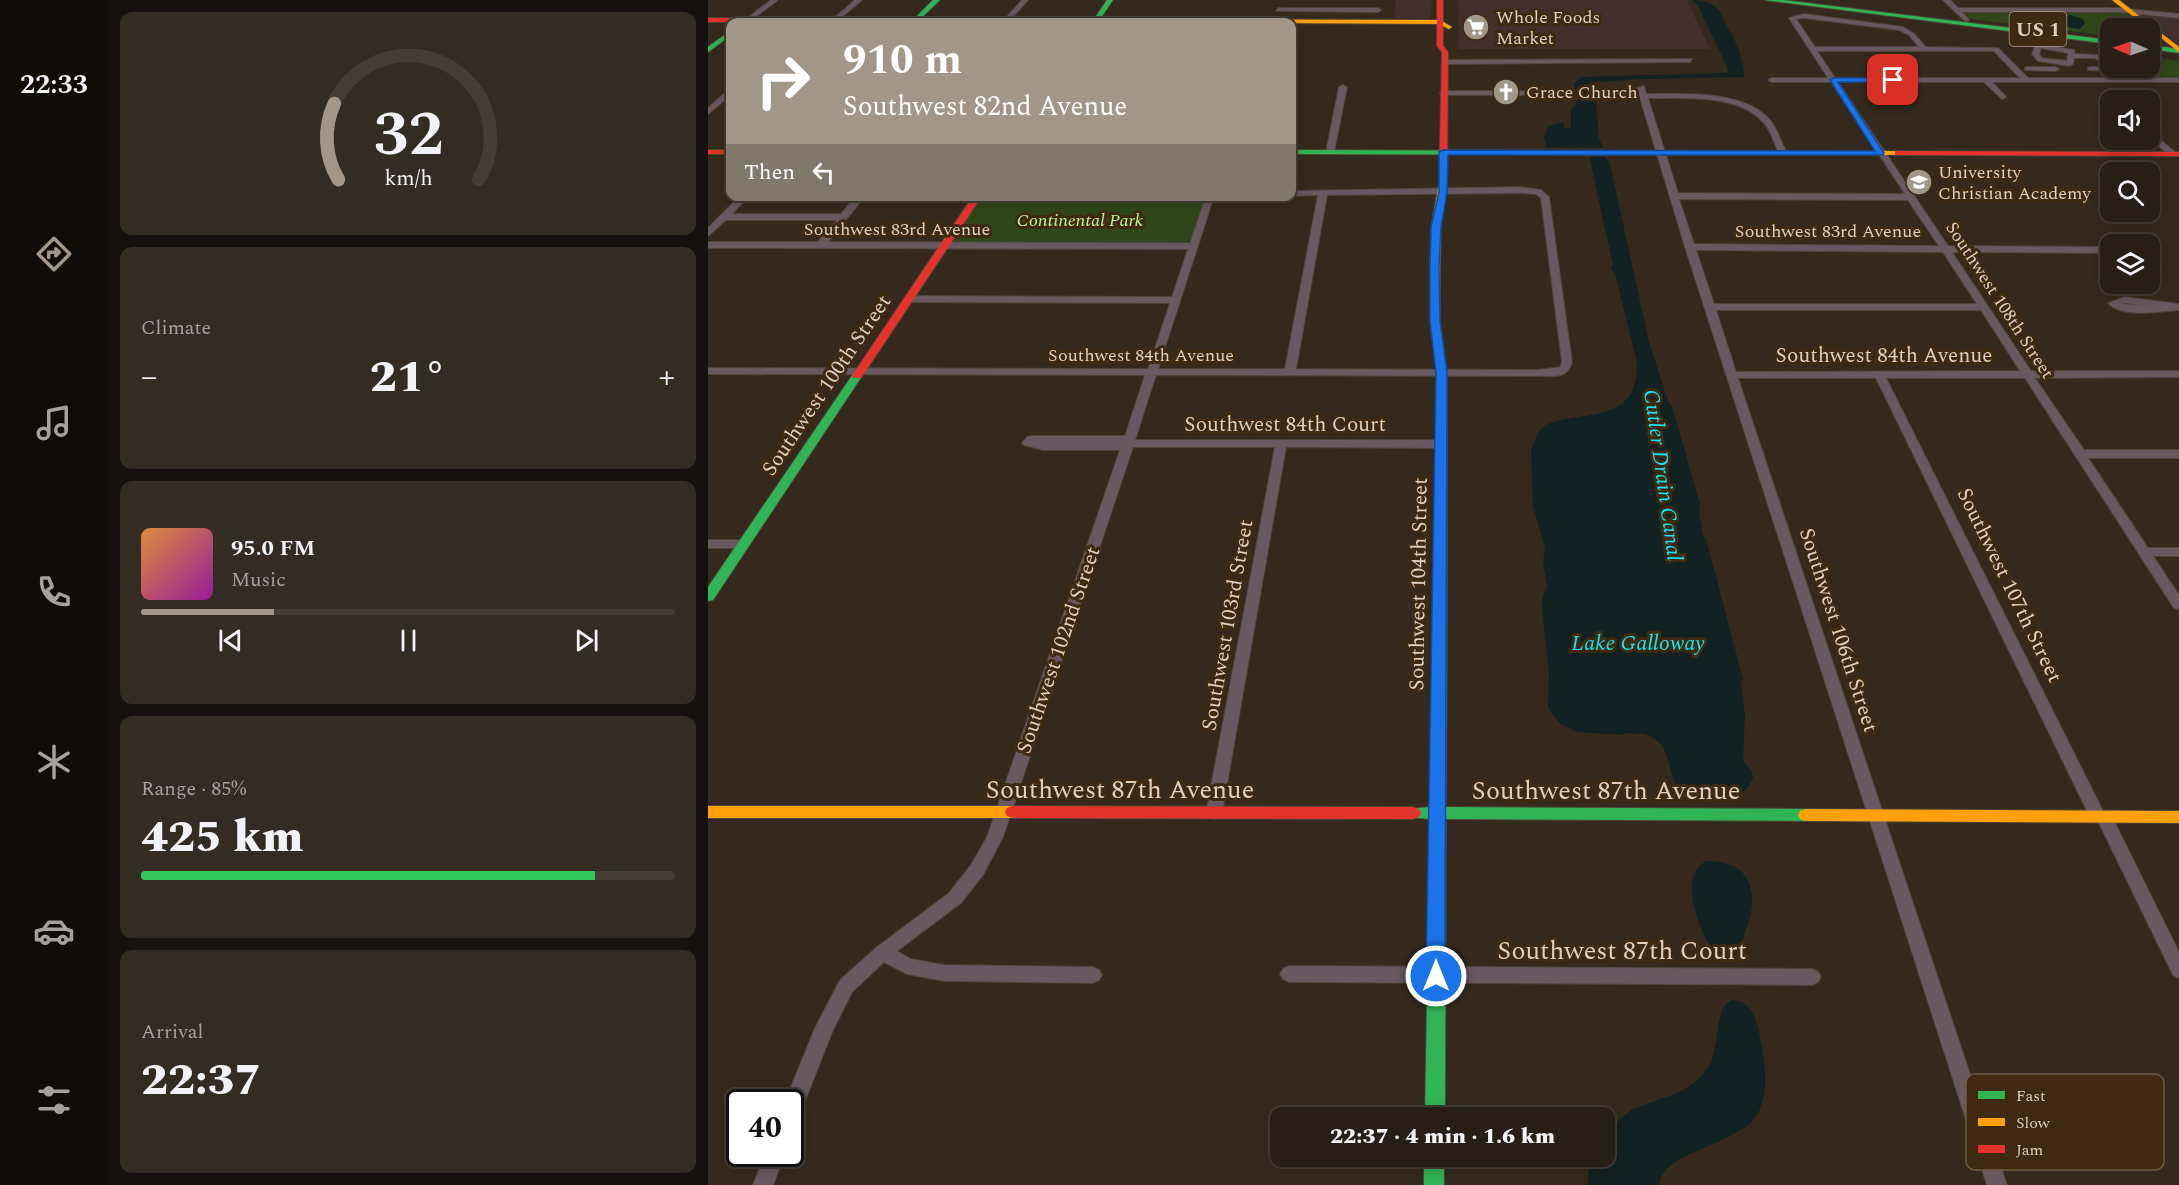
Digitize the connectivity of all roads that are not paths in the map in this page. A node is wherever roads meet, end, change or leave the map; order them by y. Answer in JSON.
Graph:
{"nodes":[{"id":1,"x":775,"y":0,"type":"edge"},
{"id":2,"x":859,"y":0,"type":"edge"},
{"id":3,"x":937,"y":0,"type":"edge"},
{"id":4,"x":1025,"y":0,"type":"edge"},
{"id":5,"x":1110,"y":0,"type":"edge"},
{"id":6,"x":1302,"y":0,"type":"edge"},
{"id":7,"x":1329,"y":0,"type":"edge"},
{"id":8,"x":1358,"y":0,"type":"edge"},
{"id":9,"x":1440,"y":0,"type":"edge"},
{"id":10,"x":1451,"y":0,"type":"edge"},
{"id":11,"x":1768,"y":0,"type":"edge"},
{"id":12,"x":1805,"y":0,"type":"edge"},
{"id":13,"x":1947,"y":0,"type":"edge"},
{"id":14,"x":2115,"y":0,"type":"edge"},
{"id":15,"x":1278,"y":10,"type":"dead end"},
{"id":16,"x":1298,"y":10,"type":"junction"},
{"id":17,"x":1359,"y":10,"type":"junction"},
{"id":18,"x":1378,"y":10,"type":"dead end"},
{"id":19,"x":2131,"y":12,"type":"junction"},
{"id":20,"x":2179,"y":16,"type":"edge"},
{"id":21,"x":750,"y":18,"type":"edge"},
{"id":22,"x":837,"y":18,"type":"edge"},
{"id":23,"x":918,"y":18,"type":"edge"},
{"id":24,"x":1009,"y":18,"type":"edge"},
{"id":25,"x":1098,"y":18,"type":"edge"},
{"id":26,"x":1326,"y":18,"type":"junction"},
{"id":27,"x":1964,"y":18,"type":"junction"},
{"id":28,"x":2136,"y":18,"type":"edge"},
{"id":29,"x":1296,"y":19,"type":"edge"},
{"id":30,"x":708,"y":20,"type":"edge"},
{"id":31,"x":726,"y":20,"type":"edge"},
{"id":32,"x":1445,"y":25,"type":"junction"},
{"id":33,"x":726,"y":36,"type":"edge"},
{"id":34,"x":2100,"y":36,"type":"edge"},
{"id":35,"x":2100,"y":40,"type":"edge"},
{"id":36,"x":2160,"y":42,"type":"edge"},
{"id":37,"x":2160,"y":47,"type":"edge"},
{"id":38,"x":2178,"y":48,"type":"edge"},
{"id":39,"x":1812,"y":49,"type":"junction"},
{"id":40,"x":1924,"y":49,"type":"junction"},
{"id":41,"x":708,"y":50,"type":"edge"},
{"id":42,"x":1445,"y":57,"type":"junction"},
{"id":43,"x":2100,"y":59,"type":"edge"},
{"id":44,"x":1690,"y":60,"type":"dead end"},
{"id":45,"x":2040,"y":60,"type":"junction"},
{"id":46,"x":2074,"y":66,"type":"junction"},
{"id":47,"x":2027,"y":69,"type":"dead end"},
{"id":48,"x":2049,"y":69,"type":"junction"},
{"id":49,"x":2060,"y":69,"type":"dead end"},
{"id":50,"x":2090,"y":69,"type":"dead end"},
{"id":51,"x":2100,"y":69,"type":"edge"},
{"id":52,"x":1773,"y":80,"type":"dead end"},
{"id":53,"x":1833,"y":80,"type":"junction"},
{"id":54,"x":1986,"y":80,"type":"junction"},
{"id":55,"x":2026,"y":80,"type":"junction"},
{"id":56,"x":2086,"y":80,"type":"junction"},
{"id":57,"x":2179,"y":80,"type":"edge"},
{"id":58,"x":1343,"y":87,"type":"dead end"},
{"id":59,"x":1444,"y":93,"type":"junction"},
{"id":60,"x":1550,"y":93,"type":"dead end"},
{"id":61,"x":726,"y":96,"type":"edge"},
{"id":62,"x":2002,"y":97,"type":"dead end"},
{"id":63,"x":708,"y":112,"type":"edge"},
{"id":64,"x":2160,"y":141,"type":"edge"},
{"id":65,"x":708,"y":152,"type":"edge"},
{"id":66,"x":726,"y":152,"type":"edge"},
{"id":67,"x":1296,"y":152,"type":"edge"},
{"id":68,"x":1330,"y":152,"type":"junction"},
{"id":69,"x":1443,"y":152,"type":"junction"},
{"id":70,"x":1662,"y":153,"type":"junction"},
{"id":71,"x":1783,"y":153,"type":"junction"},
{"id":72,"x":1880,"y":153,"type":"junction"},
{"id":73,"x":2176,"y":154,"type":"edge"},
{"id":74,"x":1443,"y":192,"type":"junction"},
{"id":75,"x":1296,"y":193,"type":"edge"},
{"id":76,"x":1323,"y":193,"type":"junction"},
{"id":77,"x":1675,"y":196,"type":"junction"},
{"id":78,"x":1910,"y":197,"type":"junction"},
{"id":79,"x":740,"y":201,"type":"edge"},
{"id":80,"x":857,"y":201,"type":"edge"},
{"id":81,"x":975,"y":201,"type":"edge"},
{"id":82,"x":1208,"y":201,"type":"edge"},
{"id":83,"x":724,"y":217,"type":"junction"},
{"id":84,"x":844,"y":218,"type":"junction"},
{"id":85,"x":708,"y":233,"type":"edge"},
{"id":86,"x":708,"y":245,"type":"edge"},
{"id":87,"x":820,"y":245,"type":"junction"},
{"id":88,"x":946,"y":246,"type":"junction"},
{"id":89,"x":1194,"y":246,"type":"junction"},
{"id":90,"x":1690,"y":247,"type":"junction"},
{"id":91,"x":1945,"y":248,"type":"junction"},
{"id":92,"x":2100,"y":250,"type":"edge"},
{"id":93,"x":910,"y":299,"type":"junction"},
{"id":94,"x":1175,"y":300,"type":"junction"},
{"id":95,"x":1710,"y":307,"type":"junction"},
{"id":96,"x":2177,"y":307,"type":"edge"},
{"id":97,"x":1984,"y":308,"type":"junction"},
{"id":98,"x":708,"y":371,"type":"edge"},
{"id":99,"x":860,"y":371,"type":"junction"},
{"id":100,"x":1151,"y":372,"type":"junction"},
{"id":101,"x":1290,"y":373,"type":"junction"},
{"id":102,"x":1442,"y":373,"type":"junction"},
{"id":103,"x":1879,"y":374,"type":"junction"},
{"id":104,"x":2027,"y":374,"type":"junction"},
{"id":105,"x":2179,"y":374,"type":"edge"},
{"id":106,"x":1732,"y":375,"type":"junction"},
{"id":107,"x":1281,"y":444,"type":"junction"},
{"id":108,"x":1441,"y":444,"type":"junction"},
{"id":109,"x":1128,"y":445,"type":"junction"},
{"id":110,"x":2080,"y":454,"type":"junction"},
{"id":111,"x":2179,"y":454,"type":"edge"},
{"id":112,"x":708,"y":544,"type":"edge"},
{"id":113,"x":744,"y":544,"type":"junction"},
{"id":114,"x":2144,"y":552,"type":"junction"},
{"id":115,"x":2179,"y":552,"type":"edge"},
{"id":116,"x":708,"y":597,"type":"edge"},
{"id":117,"x":2179,"y":605,"type":"edge"},
{"id":118,"x":708,"y":813,"type":"edge"},
{"id":119,"x":1002,"y":813,"type":"junction"},
{"id":120,"x":1214,"y":813,"type":"junction"},
{"id":121,"x":1437,"y":813,"type":"junction"},
{"id":122,"x":1877,"y":816,"type":"junction"},
{"id":123,"x":2101,"y":817,"type":"junction"},
{"id":124,"x":2179,"y":817,"type":"edge"},
{"id":125,"x":883,"y":952,"type":"junction"},
{"id":126,"x":2179,"y":970,"type":"edge"},
{"id":127,"x":1288,"y":974,"type":"dead end"},
{"id":128,"x":1094,"y":975,"type":"dead end"},
{"id":129,"x":1436,"y":976,"type":"junction"},
{"id":130,"x":1812,"y":976,"type":"dead end"},
{"id":131,"x":800,"y":1089,"type":"edge"},
{"id":132,"x":1966,"y":1090,"type":"edge"},
{"id":133,"x":1434,"y":1107,"type":"edge"},
{"id":134,"x":770,"y":1167,"type":"edge"},
{"id":135,"x":1434,"y":1167,"type":"edge"},
{"id":136,"x":1992,"y":1170,"type":"edge"},
{"id":137,"x":763,"y":1185,"type":"edge"},
{"id":138,"x":1434,"y":1185,"type":"edge"},
{"id":139,"x":1997,"y":1185,"type":"edge"}],
"edges":[{"from":1,"to":21,"type":"street"},
{"from":2,"to":22,"type":"street"},
{"from":3,"to":23,"type":"main road"},
{"from":4,"to":24,"type":"street"},
{"from":5,"to":25,"type":"main road"},
{"from":6,"to":16,"type":"street"},
{"from":7,"to":26,"type":"street"},
{"from":8,"to":17,"type":"street"},
{"from":9,"to":32,"type":"main road","name":"Southwest 104th Street"},
{"from":10,"to":32,"type":"main road","name":"Southwest 104th Street"},
{"from":11,"to":27,"type":"main road","number":"US 1"},
{"from":12,"to":27,"type":"main road","number":"US 1"},
{"from":13,"to":27,"type":"street"},
{"from":14,"to":19,"type":"main road"},
{"from":15,"to":16,"type":"street"},
{"from":16,"to":26,"type":"street"},
{"from":17,"to":18,"type":"street"},
{"from":17,"to":26,"type":"street"},
{"from":19,"to":20,"type":"street"},
{"from":19,"to":27,"type":"street"},
{"from":19,"to":28,"type":"main road"},
{"from":26,"to":29,"type":"main road"},
{"from":26,"to":32,"type":"main road"},
{"from":27,"to":34,"type":"main road","number":"US 1"},
{"from":27,"to":35,"type":"main road","number":"US 1"},
{"from":30,"to":31,"type":"main road"},
{"from":32,"to":42,"type":"main road","name":"Southwest 104th Street"},
{"from":33,"to":41,"type":"main road"},
{"from":36,"to":38,"type":"main road"},
{"from":37,"to":38,"type":"main road"},
{"from":39,"to":40,"type":"street"},
{"from":39,"to":40,"type":"street","name":"Southwest 108th Street"},
{"from":39,"to":53,"type":"street","name":"Southwest 108th Street"},
{"from":40,"to":55,"type":"street"},
{"from":42,"to":44,"type":"street"},
{"from":42,"to":59,"type":"main road","name":"Southwest 104th Street"},
{"from":43,"to":46,"type":"street"},
{"from":45,"to":46,"type":"street"},
{"from":45,"to":46,"type":"street"},
{"from":45,"to":48,"type":"street"},
{"from":46,"to":56,"type":"street"},
{"from":47,"to":48,"type":"street"},
{"from":48,"to":49,"type":"street"},
{"from":50,"to":51,"type":"street"},
{"from":52,"to":53,"type":"street"},
{"from":53,"to":54,"type":"street"},
{"from":53,"to":72,"type":"street","name":"Southwest 108th Street"},
{"from":54,"to":55,"type":"street"},
{"from":54,"to":62,"type":"street"},
{"from":55,"to":56,"type":"street"},
{"from":56,"to":57,"type":"street"},
{"from":58,"to":68,"type":"street"},
{"from":59,"to":60,"type":"street"},
{"from":59,"to":69,"type":"main road","name":"Southwest 104th Street"},
{"from":61,"to":63,"type":"street"},
{"from":64,"to":73,"type":"street"},
{"from":65,"to":66,"type":"main road"},
{"from":67,"to":68,"type":"main road"},
{"from":68,"to":69,"type":"main road"},
{"from":69,"to":70,"type":"main road"},
{"from":69,"to":74,"type":"main road","name":"Southwest 104th Street"},
{"from":70,"to":71,"type":"main road"},
{"from":70,"to":71,"type":"street","name":"Southwest 106th Street"},
{"from":70,"to":77,"type":"street","name":"Southwest 106th Street"},
{"from":71,"to":72,"type":"main road"},
{"from":72,"to":73,"type":"main road"},
{"from":72,"to":78,"type":"street","name":"Southwest 108th Street"},
{"from":74,"to":76,"type":"street"},
{"from":74,"to":102,"type":"main road","name":"Southwest 104th Street"},
{"from":74,"to":102,"type":"street","name":"Southwest 84th Avenue"},
{"from":75,"to":76,"type":"street"},
{"from":76,"to":101,"type":"street"},
{"from":77,"to":78,"type":"street"},
{"from":77,"to":90,"type":"street","name":"Southwest 106th Street"},
{"from":78,"to":91,"type":"street","name":"Southwest 108th Street"},
{"from":79,"to":83,"type":"street"},
{"from":80,"to":84,"type":"street"},
{"from":81,"to":88,"type":"main road","name":"Southwest 100th Street"},
{"from":82,"to":89,"type":"street","name":"Southwest 102nd Street"},
{"from":83,"to":84,"type":"street"},
{"from":83,"to":85,"type":"street"},
{"from":84,"to":87,"type":"street"},
{"from":86,"to":87,"type":"street","name":"Southwest 83rd Avenue"},
{"from":87,"to":88,"type":"street","name":"Southwest 83rd Avenue"},
{"from":88,"to":89,"type":"street","name":"Southwest 83rd Avenue"},
{"from":88,"to":93,"type":"main road","name":"Southwest 100th Street"},
{"from":89,"to":94,"type":"street","name":"Southwest 102nd Street"},
{"from":90,"to":91,"type":"street","name":"Southwest 83rd Avenue"},
{"from":90,"to":95,"type":"street","name":"Southwest 106th Street"},
{"from":91,"to":92,"type":"street","name":"Southwest 83rd Avenue"},
{"from":91,"to":97,"type":"street","name":"Southwest 108th Street"},
{"from":93,"to":94,"type":"street"},
{"from":93,"to":99,"type":"main road","name":"Southwest 100th Street"},
{"from":94,"to":100,"type":"street","name":"Southwest 102nd Street"},
{"from":95,"to":97,"type":"street"},
{"from":95,"to":106,"type":"street","name":"Southwest 106th Street"},
{"from":96,"to":96,"type":"street"},
{"from":97,"to":104,"type":"street","name":"Southwest 108th Street"},
{"from":98,"to":99,"type":"street","name":"Southwest 84th Avenue"},
{"from":99,"to":100,"type":"street","name":"Southwest 84th Avenue"},
{"from":99,"to":113,"type":"main road","name":"Southwest 100th Street"},
{"from":100,"to":101,"type":"street","name":"Southwest 84th Avenue"},
{"from":100,"to":109,"type":"street","name":"Southwest 102nd Street"},
{"from":101,"to":102,"type":"street","name":"Southwest 84th Avenue"},
{"from":102,"to":108,"type":"main road","name":"Southwest 104th Street"},
{"from":103,"to":104,"type":"street","name":"Southwest 84th Avenue"},
{"from":103,"to":106,"type":"street","name":"Southwest 84th Avenue"},
{"from":103,"to":123,"type":"street","name":"Southwest 107th Street"},
{"from":104,"to":105,"type":"street","name":"Southwest 84th Avenue"},
{"from":104,"to":110,"type":"street","name":"Southwest 108th Street"},
{"from":106,"to":122,"type":"street","name":"Southwest 106th Street"},
{"from":107,"to":108,"type":"street","name":"Southwest 84th Court"},
{"from":107,"to":109,"type":"street","name":"Southwest 84th Court"},
{"from":107,"to":120,"type":"street","name":"Southwest 103rd Street"},
{"from":108,"to":121,"type":"main road","name":"Southwest 104th Street"},
{"from":109,"to":109,"type":"street","name":"Southwest 84th Court"},
{"from":109,"to":119,"type":"street","name":"Southwest 102nd Street"},
{"from":110,"to":111,"type":"street"},
{"from":110,"to":114,"type":"street","name":"Southwest 108th Street"},
{"from":112,"to":113,"type":"street"},
{"from":113,"to":116,"type":"main road","name":"Southwest 100th Street"},
{"from":114,"to":115,"type":"street"},
{"from":114,"to":117,"type":"street","name":"Southwest 108th Street"},
{"from":118,"to":119,"type":"main road","name":"Southwest 87th Avenue"},
{"from":119,"to":120,"type":"main road","name":"Southwest 87th Avenue"},
{"from":119,"to":125,"type":"street","name":"Southwest 102nd Street"},
{"from":120,"to":121,"type":"main road","name":"Southwest 87th Avenue"},
{"from":121,"to":122,"type":"main road","name":"Southwest 87th Avenue"},
{"from":121,"to":129,"type":"main road","name":"Southwest 104th Street"},
{"from":122,"to":123,"type":"main road","name":"Southwest 87th Avenue"},
{"from":122,"to":132,"type":"street","name":"Southwest 106th Street"},
{"from":123,"to":124,"type":"main road","name":"Southwest 87th Avenue"},
{"from":123,"to":126,"type":"street","name":"Southwest 107th Street"},
{"from":125,"to":128,"type":"street"},
{"from":125,"to":131,"type":"street","name":"Southwest 102nd Street"},
{"from":127,"to":129,"type":"street","name":"Southwest 87th Court"},
{"from":129,"to":130,"type":"street","name":"Southwest 87th Court"},
{"from":129,"to":133,"type":"main road","name":"Southwest 104th Street"},
{"from":134,"to":137,"type":"street"},
{"from":135,"to":138,"type":"main road"},
{"from":136,"to":139,"type":"street","name":"Southwest 106th Street"}]}
